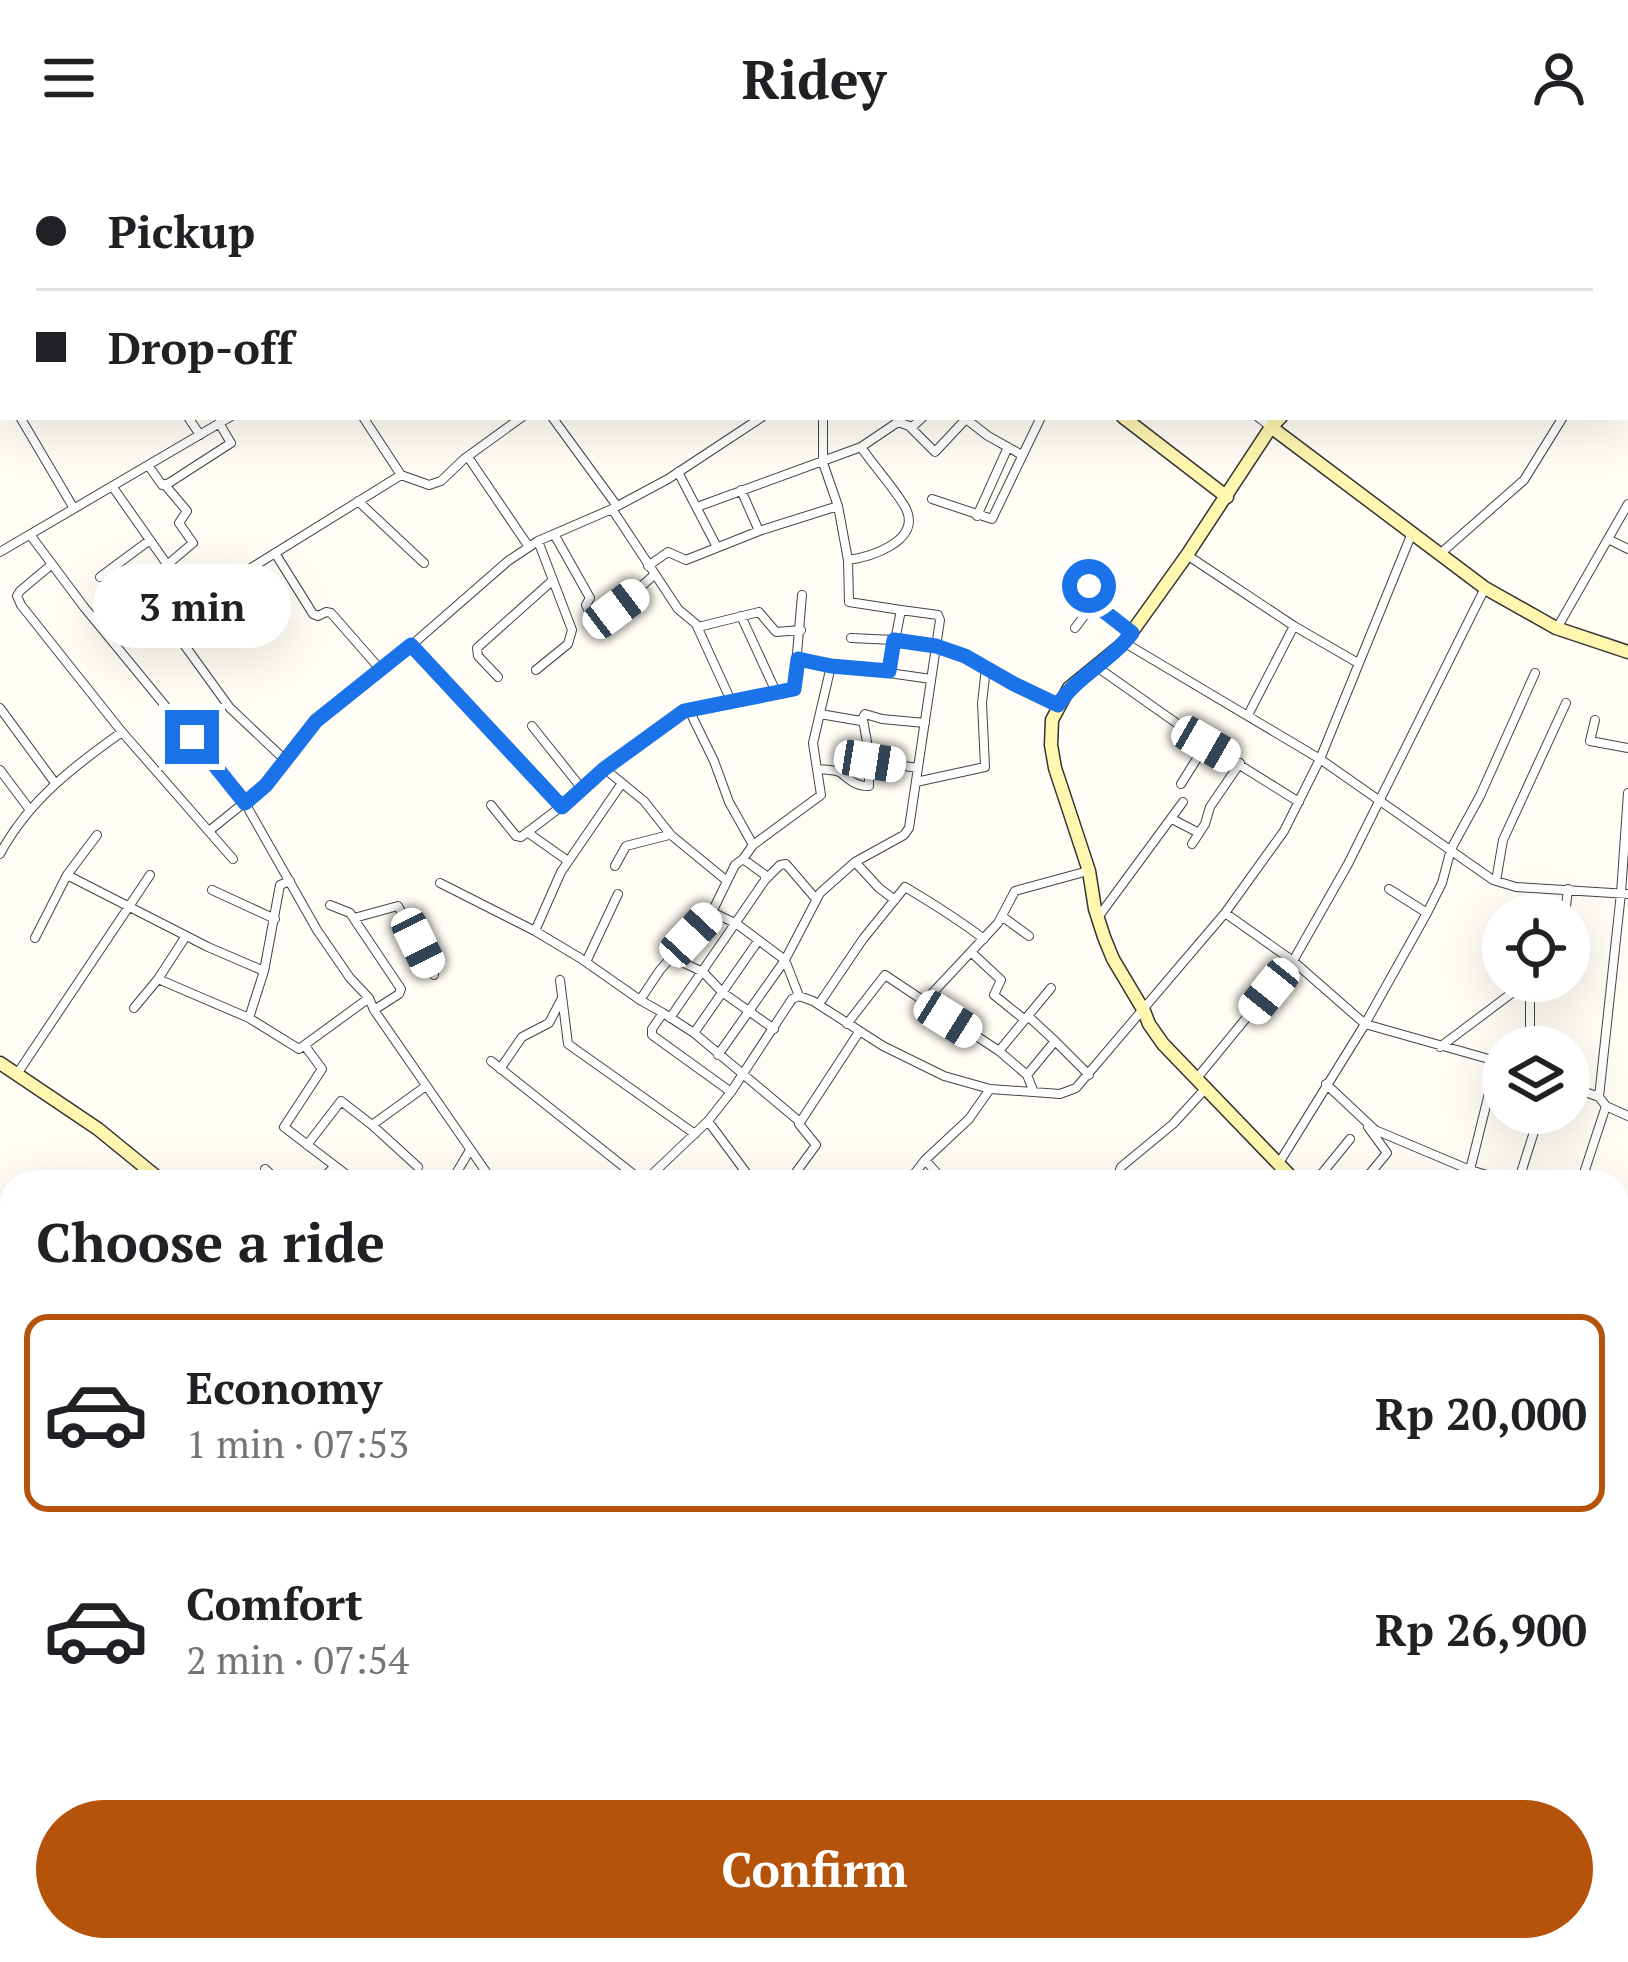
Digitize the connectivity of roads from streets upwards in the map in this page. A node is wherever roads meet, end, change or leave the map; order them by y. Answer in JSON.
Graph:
{"nodes":[{"id":1,"x":22,"y":420,"type":"edge"},
{"id":2,"x":190,"y":420,"type":"edge"},
{"id":3,"x":225,"y":420,"type":"edge"},
{"id":4,"x":365,"y":420,"type":"edge"},
{"id":5,"x":518,"y":420,"type":"edge"},
{"id":6,"x":555,"y":420,"type":"edge"},
{"id":7,"x":757,"y":420,"type":"edge"},
{"id":8,"x":824,"y":420,"type":"edge"},
{"id":9,"x":920,"y":420,"type":"edge"},
{"id":10,"x":965,"y":420,"type":"edge"},
{"id":11,"x":968,"y":420,"type":"edge"},
{"id":12,"x":1040,"y":420,"type":"edge"},
{"id":13,"x":1127,"y":420,"type":"edge"},
{"id":14,"x":1561,"y":420,"type":"edge"},
{"id":15,"x":889,"y":421,"type":"edge"},
{"id":16,"x":1276,"y":422,"type":"edge"},
{"id":17,"x":219,"y":424,"type":"junction"},
{"id":18,"x":909,"y":426,"type":"junction"},
{"id":19,"x":200,"y":435,"type":"junction"},
{"id":20,"x":861,"y":447,"type":"junction"},
{"id":21,"x":1008,"y":447,"type":"junction"},
{"id":22,"x":1022,"y":455,"type":"junction"},
{"id":23,"x":468,"y":457,"type":"junction"},
{"id":24,"x":824,"y":463,"type":"junction"},
{"id":25,"x":148,"y":465,"type":"junction"},
{"id":26,"x":678,"y":472,"type":"junction"},
{"id":27,"x":400,"y":475,"type":"junction"},
{"id":28,"x":165,"y":485,"type":"junction"},
{"id":29,"x":112,"y":486,"type":"junction"},
{"id":30,"x":741,"y":490,"type":"junction"},
{"id":31,"x":1227,"y":497,"type":"junction"},
{"id":32,"x":932,"y":499,"type":"dead end"},
{"id":33,"x":358,"y":501,"type":"junction"},
{"id":34,"x":1628,"y":504,"type":"edge"},
{"id":35,"x":838,"y":506,"type":"junction"},
{"id":36,"x":73,"y":507,"type":"junction"},
{"id":37,"x":614,"y":507,"type":"junction"},
{"id":38,"x":698,"y":507,"type":"junction"},
{"id":39,"x":977,"y":516,"type":"junction"},
{"id":40,"x":759,"y":531,"type":"junction"},
{"id":41,"x":1413,"y":532,"type":"junction"},
{"id":42,"x":554,"y":534,"type":"junction"},
{"id":43,"x":31,"y":536,"type":"junction"},
{"id":44,"x":1608,"y":538,"type":"junction"},
{"id":45,"x":150,"y":540,"type":"junction"},
{"id":46,"x":534,"y":544,"type":"junction"},
{"id":47,"x":716,"y":548,"type":"junction"},
{"id":48,"x":1628,"y":549,"type":"edge"},
{"id":49,"x":0,"y":552,"type":"edge"},
{"id":50,"x":275,"y":553,"type":"junction"},
{"id":51,"x":1441,"y":553,"type":"junction"},
{"id":52,"x":1187,"y":555,"type":"junction"},
{"id":53,"x":848,"y":560,"type":"junction"},
{"id":54,"x":424,"y":563,"type":"dead end"},
{"id":55,"x":51,"y":565,"type":"junction"},
{"id":56,"x":167,"y":565,"type":"junction"},
{"id":57,"x":648,"y":566,"type":"junction"},
{"id":58,"x":655,"y":575,"type":"junction"},
{"id":59,"x":100,"y":577,"type":"dead end"},
{"id":60,"x":553,"y":580,"type":"junction"},
{"id":61,"x":1089,"y":586,"type":"dead end"},
{"id":62,"x":1485,"y":588,"type":"junction"},
{"id":63,"x":802,"y":596,"type":"dead end"},
{"id":64,"x":1094,"y":603,"type":"junction"},
{"id":65,"x":197,"y":607,"type":"junction"},
{"id":66,"x":901,"y":610,"type":"junction"},
{"id":67,"x":741,"y":616,"type":"junction"},
{"id":68,"x":1294,"y":626,"type":"junction"},
{"id":69,"x":698,"y":627,"type":"junction"},
{"id":70,"x":1075,"y":628,"type":"dead end"},
{"id":71,"x":1556,"y":628,"type":"junction"},
{"id":72,"x":801,"y":630,"type":"junction"},
{"id":73,"x":851,"y":638,"type":"dead end"},
{"id":74,"x":1128,"y":638,"type":"junction"},
{"id":75,"x":894,"y":640,"type":"junction"},
{"id":76,"x":411,"y":645,"type":"junction"},
{"id":77,"x":936,"y":646,"type":"junction"},
{"id":78,"x":1628,"y":652,"type":"edge"},
{"id":79,"x":798,"y":659,"type":"junction"},
{"id":80,"x":1358,"y":663,"type":"junction"},
{"id":81,"x":831,"y":666,"type":"junction"},
{"id":82,"x":1097,"y":667,"type":"junction"},
{"id":83,"x":380,"y":668,"type":"junction"},
{"id":84,"x":986,"y":668,"type":"junction"},
{"id":85,"x":536,"y":670,"type":"dead end"},
{"id":86,"x":889,"y":671,"type":"junction"},
{"id":87,"x":1535,"y":673,"type":"dead end"},
{"id":88,"x":498,"y":677,"type":"dead end"},
{"id":89,"x":931,"y":679,"type":"junction"},
{"id":90,"x":778,"y":694,"type":"junction"},
{"id":91,"x":732,"y":703,"type":"junction"},
{"id":92,"x":1565,"y":703,"type":"dead end"},
{"id":93,"x":1058,"y":705,"type":"junction"},
{"id":94,"x":0,"y":708,"type":"edge"},
{"id":95,"x":691,"y":711,"type":"junction"},
{"id":96,"x":820,"y":714,"type":"junction"},
{"id":97,"x":1247,"y":716,"type":"junction"},
{"id":98,"x":862,"y":720,"type":"junction"},
{"id":99,"x":1595,"y":720,"type":"dead end"},
{"id":100,"x":925,"y":723,"type":"junction"},
{"id":101,"x":532,"y":726,"type":"dead end"},
{"id":102,"x":122,"y":732,"type":"junction"},
{"id":103,"x":1206,"y":744,"type":"junction"},
{"id":104,"x":1628,"y":748,"type":"edge"},
{"id":105,"x":1320,"y":759,"type":"junction"},
{"id":106,"x":285,"y":760,"type":"junction"},
{"id":107,"x":870,"y":761,"type":"junction"},
{"id":108,"x":1240,"y":763,"type":"junction"},
{"id":109,"x":918,"y":768,"type":"junction"},
{"id":110,"x":604,"y":769,"type":"junction"},
{"id":111,"x":817,"y":769,"type":"junction"},
{"id":112,"x":0,"y":771,"type":"edge"},
{"id":113,"x":916,"y":782,"type":"junction"},
{"id":114,"x":622,"y":783,"type":"junction"},
{"id":115,"x":55,"y":784,"type":"junction"},
{"id":116,"x":1181,"y":784,"type":"dead end"},
{"id":117,"x":584,"y":790,"type":"junction"},
{"id":118,"x":1628,"y":793,"type":"edge"},
{"id":119,"x":1379,"y":801,"type":"junction"},
{"id":120,"x":1184,"y":802,"type":"dead end"},
{"id":121,"x":1299,"y":802,"type":"junction"},
{"id":122,"x":245,"y":803,"type":"junction"},
{"id":123,"x":490,"y":805,"type":"dead end"},
{"id":124,"x":562,"y":807,"type":"junction"},
{"id":125,"x":29,"y":810,"type":"junction"},
{"id":126,"x":1172,"y":819,"type":"junction"},
{"id":127,"x":209,"y":831,"type":"junction"},
{"id":128,"x":527,"y":832,"type":"junction"},
{"id":129,"x":1199,"y":833,"type":"junction"},
{"id":130,"x":97,"y":835,"type":"dead end"},
{"id":131,"x":671,"y":835,"type":"junction"},
{"id":132,"x":753,"y":844,"type":"junction"},
{"id":133,"x":1192,"y":844,"type":"dead end"},
{"id":134,"x":1451,"y":849,"type":"junction"},
{"id":135,"x":0,"y":854,"type":"edge"},
{"id":136,"x":233,"y":859,"type":"dead end"},
{"id":137,"x":743,"y":859,"type":"junction"},
{"id":138,"x":568,"y":861,"type":"junction"},
{"id":139,"x":855,"y":862,"type":"junction"},
{"id":140,"x":615,"y":866,"type":"dead end"},
{"id":141,"x":1089,"y":871,"type":"junction"},
{"id":142,"x":67,"y":875,"type":"junction"},
{"id":143,"x":150,"y":875,"type":"dead end"},
{"id":144,"x":727,"y":880,"type":"junction"},
{"id":145,"x":765,"y":880,"type":"junction"},
{"id":146,"x":290,"y":881,"type":"junction"},
{"id":147,"x":1496,"y":881,"type":"junction"},
{"id":148,"x":440,"y":883,"type":"dead end"},
{"id":149,"x":1390,"y":889,"type":"dead end"},
{"id":150,"x":212,"y":890,"type":"dead end"},
{"id":151,"x":1568,"y":890,"type":"junction"},
{"id":152,"x":618,"y":894,"type":"dead end"},
{"id":153,"x":1568,"y":894,"type":"edge"},
{"id":154,"x":1625,"y":894,"type":"edge"},
{"id":155,"x":816,"y":899,"type":"junction"},
{"id":156,"x":895,"y":900,"type":"junction"},
{"id":157,"x":330,"y":905,"type":"dead end"},
{"id":158,"x":130,"y":907,"type":"junction"},
{"id":159,"x":712,"y":913,"type":"junction"},
{"id":160,"x":1225,"y":913,"type":"junction"},
{"id":161,"x":1427,"y":913,"type":"junction"},
{"id":162,"x":1003,"y":917,"type":"junction"},
{"id":163,"x":1098,"y":917,"type":"junction"},
{"id":164,"x":354,"y":918,"type":"junction"},
{"id":165,"x":274,"y":919,"type":"junction"},
{"id":166,"x":737,"y":924,"type":"junction"},
{"id":167,"x":536,"y":931,"type":"junction"},
{"id":168,"x":186,"y":936,"type":"junction"},
{"id":169,"x":1029,"y":936,"type":"dead end"},
{"id":170,"x":35,"y":938,"type":"dead end"},
{"id":171,"x":984,"y":939,"type":"junction"},
{"id":172,"x":758,"y":941,"type":"junction"},
{"id":173,"x":971,"y":952,"type":"junction"},
{"id":174,"x":671,"y":957,"type":"junction"},
{"id":175,"x":785,"y":960,"type":"junction"},
{"id":176,"x":1293,"y":961,"type":"junction"},
{"id":177,"x":586,"y":962,"type":"junction"},
{"id":178,"x":264,"y":971,"type":"junction"},
{"id":179,"x":703,"y":972,"type":"junction"},
{"id":180,"x":434,"y":975,"type":"dead end"},
{"id":181,"x":158,"y":979,"type":"junction"},
{"id":182,"x":560,"y":980,"type":"dead end"},
{"id":183,"x":1051,"y":988,"type":"dead end"},
{"id":184,"x":722,"y":992,"type":"junction"},
{"id":185,"x":799,"y":995,"type":"junction"},
{"id":186,"x":369,"y":998,"type":"junction"},
{"id":187,"x":562,"y":998,"type":"junction"},
{"id":188,"x":640,"y":1000,"type":"junction"},
{"id":189,"x":924,"y":1002,"type":"junction"},
{"id":190,"x":1501,"y":1002,"type":"edge"},
{"id":191,"x":819,"y":1004,"type":"junction"},
{"id":192,"x":134,"y":1008,"type":"dead end"},
{"id":193,"x":374,"y":1010,"type":"junction"},
{"id":194,"x":748,"y":1011,"type":"junction"},
{"id":195,"x":1144,"y":1011,"type":"junction"},
{"id":196,"x":667,"y":1016,"type":"junction"},
{"id":197,"x":249,"y":1018,"type":"junction"},
{"id":198,"x":1027,"y":1018,"type":"junction"},
{"id":199,"x":847,"y":1024,"type":"junction"},
{"id":200,"x":1365,"y":1024,"type":"junction"},
{"id":201,"x":774,"y":1029,"type":"junction"},
{"id":202,"x":859,"y":1032,"type":"junction"},
{"id":203,"x":694,"y":1034,"type":"junction"},
{"id":204,"x":1055,"y":1041,"type":"junction"},
{"id":205,"x":305,"y":1046,"type":"junction"},
{"id":206,"x":1440,"y":1047,"type":"junction"},
{"id":207,"x":1000,"y":1051,"type":"junction"},
{"id":208,"x":718,"y":1054,"type":"junction"},
{"id":209,"x":1482,"y":1058,"type":"edge"},
{"id":210,"x":491,"y":1061,"type":"dead end"},
{"id":211,"x":0,"y":1064,"type":"edge"},
{"id":212,"x":500,"y":1069,"type":"junction"},
{"id":213,"x":745,"y":1074,"type":"junction"},
{"id":214,"x":17,"y":1075,"type":"junction"},
{"id":215,"x":1027,"y":1075,"type":"junction"},
{"id":216,"x":1089,"y":1075,"type":"junction"},
{"id":217,"x":1201,"y":1084,"type":"junction"},
{"id":218,"x":1326,"y":1084,"type":"junction"},
{"id":219,"x":426,"y":1086,"type":"junction"},
{"id":220,"x":990,"y":1089,"type":"junction"},
{"id":221,"x":1033,"y":1090,"type":"junction"},
{"id":222,"x":731,"y":1092,"type":"junction"},
{"id":223,"x":1590,"y":1095,"type":"edge"},
{"id":224,"x":1603,"y":1101,"type":"junction"},
{"id":225,"x":1628,"y":1116,"type":"edge"},
{"id":226,"x":708,"y":1121,"type":"junction"},
{"id":227,"x":800,"y":1122,"type":"junction"},
{"id":228,"x":372,"y":1125,"type":"junction"},
{"id":229,"x":1367,"y":1125,"type":"junction"},
{"id":230,"x":1482,"y":1127,"type":"edge"},
{"id":231,"x":695,"y":1134,"type":"junction"},
{"id":232,"x":1532,"y":1134,"type":"edge"},
{"id":233,"x":1350,"y":1139,"type":"dead end"},
{"id":234,"x":307,"y":1145,"type":"junction"},
{"id":235,"x":470,"y":1150,"type":"junction"},
{"id":236,"x":925,"y":1160,"type":"junction"},
{"id":237,"x":1279,"y":1162,"type":"junction"},
{"id":238,"x":335,"y":1166,"type":"junction"},
{"id":239,"x":418,"y":1167,"type":"dead end"},
{"id":240,"x":147,"y":1170,"type":"edge"},
{"id":241,"x":331,"y":1170,"type":"edge"},
{"id":242,"x":340,"y":1170,"type":"edge"},
{"id":243,"x":458,"y":1170,"type":"edge"},
{"id":244,"x":484,"y":1170,"type":"edge"},
{"id":245,"x":628,"y":1170,"type":"edge"},
{"id":246,"x":656,"y":1170,"type":"edge"},
{"id":247,"x":744,"y":1170,"type":"edge"},
{"id":248,"x":798,"y":1170,"type":"edge"},
{"id":249,"x":917,"y":1170,"type":"edge"},
{"id":250,"x":934,"y":1170,"type":"edge"},
{"id":251,"x":1120,"y":1170,"type":"edge"},
{"id":252,"x":1286,"y":1170,"type":"edge"},
{"id":253,"x":1325,"y":1170,"type":"edge"},
{"id":254,"x":1373,"y":1170,"type":"edge"},
{"id":255,"x":1470,"y":1170,"type":"joint"},
{"id":256,"x":1519,"y":1170,"type":"edge"},
{"id":257,"x":1584,"y":1170,"type":"edge"}],
"edges":[{"from":1,"to":36,"type":"street"},
{"from":2,"to":19,"type":"street"},
{"from":3,"to":17,"type":"street"},
{"from":4,"to":27,"type":"street"},
{"from":5,"to":23,"type":"street"},
{"from":6,"to":37,"type":"street"},
{"from":7,"to":26,"type":"street"},
{"from":8,"to":24,"type":"street"},
{"from":9,"to":18,"type":"street"},
{"from":10,"to":18,"type":"street"},
{"from":11,"to":21,"type":"street"},
{"from":12,"to":22,"type":"street"},
{"from":13,"to":31,"type":"street"},
{"from":14,"to":51,"type":"street"},
{"from":15,"to":18,"type":"street"},
{"from":15,"to":20,"type":"street"},
{"from":16,"to":31,"type":"street"},
{"from":16,"to":41,"type":"street"},
{"from":17,"to":19,"type":"street"},
{"from":17,"to":28,"type":"street"},
{"from":19,"to":25,"type":"street"},
{"from":20,"to":24,"type":"street"},
{"from":20,"to":53,"type":"street"},
{"from":21,"to":22,"type":"street"},
{"from":21,"to":39,"type":"street"},
{"from":22,"to":39,"type":"street"},
{"from":23,"to":27,"type":"street"},
{"from":23,"to":46,"type":"street"},
{"from":24,"to":30,"type":"street"},
{"from":24,"to":35,"type":"street"},
{"from":25,"to":28,"type":"street"},
{"from":25,"to":29,"type":"street"},
{"from":26,"to":37,"type":"street"},
{"from":26,"to":38,"type":"street"},
{"from":27,"to":33,"type":"street"},
{"from":28,"to":56,"type":"street"},
{"from":29,"to":36,"type":"street"},
{"from":29,"to":45,"type":"street"},
{"from":30,"to":38,"type":"street"},
{"from":30,"to":40,"type":"street"},
{"from":31,"to":52,"type":"street"},
{"from":32,"to":39,"type":"street"},
{"from":33,"to":50,"type":"street"},
{"from":33,"to":54,"type":"street"},
{"from":34,"to":44,"type":"street"},
{"from":35,"to":40,"type":"street"},
{"from":35,"to":53,"type":"street"},
{"from":36,"to":43,"type":"street"},
{"from":37,"to":42,"type":"street"},
{"from":37,"to":57,"type":"street"},
{"from":38,"to":47,"type":"street"},
{"from":40,"to":47,"type":"street"},
{"from":41,"to":51,"type":"street"},
{"from":41,"to":80,"type":"street"},
{"from":42,"to":46,"type":"street"},
{"from":42,"to":58,"type":"street"},
{"from":43,"to":49,"type":"street"},
{"from":43,"to":55,"type":"street"},
{"from":44,"to":48,"type":"street"},
{"from":44,"to":71,"type":"street"},
{"from":45,"to":56,"type":"street"},
{"from":45,"to":59,"type":"street"},
{"from":46,"to":60,"type":"street"},
{"from":46,"to":76,"type":"street"},
{"from":47,"to":57,"type":"street"},
{"from":50,"to":65,"type":"street"},
{"from":50,"to":83,"type":"street"},
{"from":51,"to":62,"type":"street"},
{"from":52,"to":68,"type":"street"},
{"from":52,"to":74,"type":"street"},
{"from":53,"to":66,"type":"street"},
{"from":55,"to":102,"type":"street"},
{"from":55,"to":122,"type":"street"},
{"from":56,"to":65,"type":"street"},
{"from":57,"to":58,"type":"street"},
{"from":58,"to":69,"type":"street"},
{"from":60,"to":85,"type":"street"},
{"from":60,"to":88,"type":"street"},
{"from":61,"to":64,"type":"street"},
{"from":62,"to":71,"type":"street"},
{"from":62,"to":119,"type":"street"},
{"from":63,"to":72,"type":"street"},
{"from":64,"to":70,"type":"street"},
{"from":64,"to":74,"type":"street"},
{"from":65,"to":106,"type":"street"},
{"from":66,"to":75,"type":"street"},
{"from":66,"to":77,"type":"street"},
{"from":67,"to":69,"type":"street"},
{"from":67,"to":72,"type":"street"},
{"from":67,"to":90,"type":"street"},
{"from":68,"to":80,"type":"street"},
{"from":68,"to":97,"type":"street"},
{"from":69,"to":91,"type":"street"},
{"from":71,"to":78,"type":"street"},
{"from":72,"to":79,"type":"street"},
{"from":73,"to":75,"type":"street"},
{"from":74,"to":82,"type":"street"},
{"from":74,"to":97,"type":"street"},
{"from":75,"to":77,"type":"street"},
{"from":75,"to":86,"type":"street"},
{"from":76,"to":83,"type":"street"},
{"from":76,"to":124,"type":"street"},
{"from":77,"to":84,"type":"street"},
{"from":77,"to":89,"type":"street"},
{"from":79,"to":81,"type":"street"},
{"from":79,"to":90,"type":"street"},
{"from":80,"to":105,"type":"street"},
{"from":81,"to":86,"type":"street"},
{"from":81,"to":96,"type":"street"},
{"from":82,"to":93,"type":"street"},
{"from":82,"to":103,"type":"street"},
{"from":83,"to":106,"type":"street"},
{"from":84,"to":93,"type":"street"},
{"from":84,"to":113,"type":"street"},
{"from":86,"to":89,"type":"street"},
{"from":87,"to":134,"type":"street"},
{"from":89,"to":100,"type":"street"},
{"from":90,"to":91,"type":"street"},
{"from":91,"to":95,"type":"street"},
{"from":92,"to":147,"type":"street"},
{"from":93,"to":141,"type":"street"},
{"from":94,"to":115,"type":"street"},
{"from":95,"to":110,"type":"street"},
{"from":95,"to":132,"type":"street"},
{"from":96,"to":98,"type":"street"},
{"from":96,"to":111,"type":"street"},
{"from":97,"to":105,"type":"street"},
{"from":98,"to":100,"type":"street"},
{"from":98,"to":107,"type":"street"},
{"from":99,"to":104,"type":"street"},
{"from":100,"to":109,"type":"street"},
{"from":101,"to":117,"type":"street"},
{"from":102,"to":115,"type":"street"},
{"from":102,"to":127,"type":"street"},
{"from":103,"to":108,"type":"street"},
{"from":103,"to":116,"type":"street"},
{"from":105,"to":119,"type":"street"},
{"from":105,"to":121,"type":"street"},
{"from":106,"to":122,"type":"street"},
{"from":107,"to":109,"type":"street"},
{"from":107,"to":111,"type":"street"},
{"from":108,"to":121,"type":"street"},
{"from":108,"to":129,"type":"street"},
{"from":109,"to":113,"type":"street"},
{"from":110,"to":114,"type":"street"},
{"from":110,"to":117,"type":"street"},
{"from":111,"to":132,"type":"street"},
{"from":112,"to":125,"type":"street"},
{"from":113,"to":139,"type":"street"},
{"from":114,"to":131,"type":"street"},
{"from":114,"to":138,"type":"street"},
{"from":115,"to":125,"type":"street"},
{"from":117,"to":124,"type":"street"},
{"from":118,"to":154,"type":"street"},
{"from":119,"to":134,"type":"street"},
{"from":119,"to":176,"type":"street"},
{"from":120,"to":126,"type":"street"},
{"from":121,"to":160,"type":"street"},
{"from":122,"to":127,"type":"street"},
{"from":122,"to":146,"type":"street"},
{"from":123,"to":128,"type":"street"},
{"from":124,"to":128,"type":"street"},
{"from":125,"to":135,"type":"street"},
{"from":126,"to":129,"type":"street"},
{"from":126,"to":163,"type":"street"},
{"from":127,"to":136,"type":"street"},
{"from":128,"to":138,"type":"street"},
{"from":129,"to":133,"type":"street"},
{"from":130,"to":142,"type":"street"},
{"from":131,"to":140,"type":"street"},
{"from":131,"to":144,"type":"street"},
{"from":132,"to":137,"type":"street"},
{"from":134,"to":147,"type":"street"},
{"from":134,"to":161,"type":"street"},
{"from":137,"to":144,"type":"street"},
{"from":137,"to":145,"type":"street"},
{"from":138,"to":167,"type":"street"},
{"from":139,"to":155,"type":"street"},
{"from":139,"to":156,"type":"street"},
{"from":141,"to":162,"type":"street"},
{"from":141,"to":163,"type":"street"},
{"from":142,"to":158,"type":"street"},
{"from":142,"to":170,"type":"street"},
{"from":143,"to":158,"type":"street"},
{"from":144,"to":159,"type":"street"},
{"from":145,"to":155,"type":"street"},
{"from":145,"to":166,"type":"street"},
{"from":146,"to":165,"type":"street"},
{"from":146,"to":186,"type":"street"},
{"from":147,"to":151,"type":"street"},
{"from":148,"to":167,"type":"street"},
{"from":149,"to":161,"type":"street"},
{"from":150,"to":165,"type":"street"},
{"from":151,"to":153,"type":"street"},
{"from":151,"to":154,"type":"street"},
{"from":152,"to":177,"type":"street"},
{"from":154,"to":224,"type":"street"},
{"from":155,"to":175,"type":"street"},
{"from":156,"to":171,"type":"street"},
{"from":156,"to":191,"type":"street"},
{"from":157,"to":164,"type":"street"},
{"from":158,"to":168,"type":"street"},
{"from":158,"to":214,"type":"street"},
{"from":159,"to":166,"type":"street"},
{"from":159,"to":174,"type":"street"},
{"from":160,"to":176,"type":"street"},
{"from":160,"to":195,"type":"street"},
{"from":161,"to":200,"type":"street"},
{"from":162,"to":169,"type":"street"},
{"from":162,"to":171,"type":"street"},
{"from":163,"to":195,"type":"street"},
{"from":164,"to":180,"type":"street"},
{"from":164,"to":193,"type":"street"},
{"from":165,"to":178,"type":"street"},
{"from":166,"to":172,"type":"street"},
{"from":166,"to":179,"type":"street"},
{"from":167,"to":177,"type":"street"},
{"from":168,"to":178,"type":"street"},
{"from":168,"to":181,"type":"street"},
{"from":171,"to":173,"type":"street"},
{"from":172,"to":175,"type":"street"},
{"from":172,"to":184,"type":"street"},
{"from":173,"to":189,"type":"street"},
{"from":173,"to":198,"type":"street"},
{"from":174,"to":179,"type":"street"},
{"from":174,"to":188,"type":"street"},
{"from":175,"to":185,"type":"street"},
{"from":175,"to":194,"type":"street"},
{"from":176,"to":200,"type":"street"},
{"from":176,"to":217,"type":"street"},
{"from":177,"to":188,"type":"street"},
{"from":178,"to":197,"type":"street"},
{"from":179,"to":184,"type":"street"},
{"from":179,"to":196,"type":"street"},
{"from":181,"to":192,"type":"street"},
{"from":181,"to":197,"type":"street"},
{"from":182,"to":187,"type":"street"},
{"from":183,"to":198,"type":"street"},
{"from":184,"to":194,"type":"street"},
{"from":184,"to":203,"type":"street"},
{"from":185,"to":191,"type":"street"},
{"from":185,"to":201,"type":"street"},
{"from":186,"to":193,"type":"street"},
{"from":186,"to":205,"type":"street"},
{"from":187,"to":212,"type":"street"},
{"from":187,"to":231,"type":"street"},
{"from":188,"to":196,"type":"street"},
{"from":189,"to":199,"type":"street"},
{"from":189,"to":207,"type":"street"},
{"from":190,"to":206,"type":"street"},
{"from":191,"to":199,"type":"street"},
{"from":193,"to":219,"type":"street"},
{"from":194,"to":201,"type":"street"},
{"from":194,"to":208,"type":"street"},
{"from":195,"to":216,"type":"street"},
{"from":195,"to":217,"type":"street"},
{"from":196,"to":203,"type":"street"},
{"from":196,"to":222,"type":"street"},
{"from":197,"to":205,"type":"street"},
{"from":198,"to":204,"type":"street"},
{"from":198,"to":207,"type":"street"},
{"from":199,"to":202,"type":"street"},
{"from":200,"to":206,"type":"street"},
{"from":200,"to":218,"type":"street"},
{"from":201,"to":213,"type":"street"},
{"from":202,"to":220,"type":"street"},
{"from":202,"to":227,"type":"street"},
{"from":203,"to":208,"type":"street"},
{"from":204,"to":215,"type":"street"},
{"from":204,"to":216,"type":"street"},
{"from":205,"to":234,"type":"street"},
{"from":206,"to":209,"type":"street"},
{"from":207,"to":215,"type":"street"},
{"from":208,"to":213,"type":"street"},
{"from":210,"to":212,"type":"street"},
{"from":211,"to":214,"type":"street"},
{"from":212,"to":245,"type":"street"},
{"from":213,"to":222,"type":"street"},
{"from":213,"to":227,"type":"street"},
{"from":214,"to":240,"type":"street"},
{"from":215,"to":221,"type":"street"},
{"from":216,"to":221,"type":"street"},
{"from":217,"to":237,"type":"street"},
{"from":217,"to":251,"type":"street"},
{"from":218,"to":229,"type":"street"},
{"from":218,"to":237,"type":"street"},
{"from":219,"to":228,"type":"street"},
{"from":219,"to":235,"type":"street"},
{"from":220,"to":221,"type":"street"},
{"from":220,"to":236,"type":"street"},
{"from":222,"to":226,"type":"street"},
{"from":223,"to":224,"type":"street"},
{"from":224,"to":225,"type":"street"},
{"from":224,"to":257,"type":"street"},
{"from":226,"to":231,"type":"street"},
{"from":226,"to":247,"type":"street"},
{"from":227,"to":248,"type":"street"},
{"from":228,"to":234,"type":"street"},
{"from":228,"to":239,"type":"street"},
{"from":229,"to":254,"type":"street"},
{"from":229,"to":255,"type":"street"},
{"from":230,"to":255,"type":"street"},
{"from":231,"to":246,"type":"street"},
{"from":232,"to":256,"type":"street"},
{"from":233,"to":253,"type":"street"},
{"from":234,"to":238,"type":"street"},
{"from":235,"to":243,"type":"street"},
{"from":235,"to":244,"type":"street"},
{"from":236,"to":249,"type":"street"},
{"from":236,"to":250,"type":"street"},
{"from":237,"to":252,"type":"street"},
{"from":238,"to":241,"type":"street"},
{"from":238,"to":242,"type":"street"}]}
